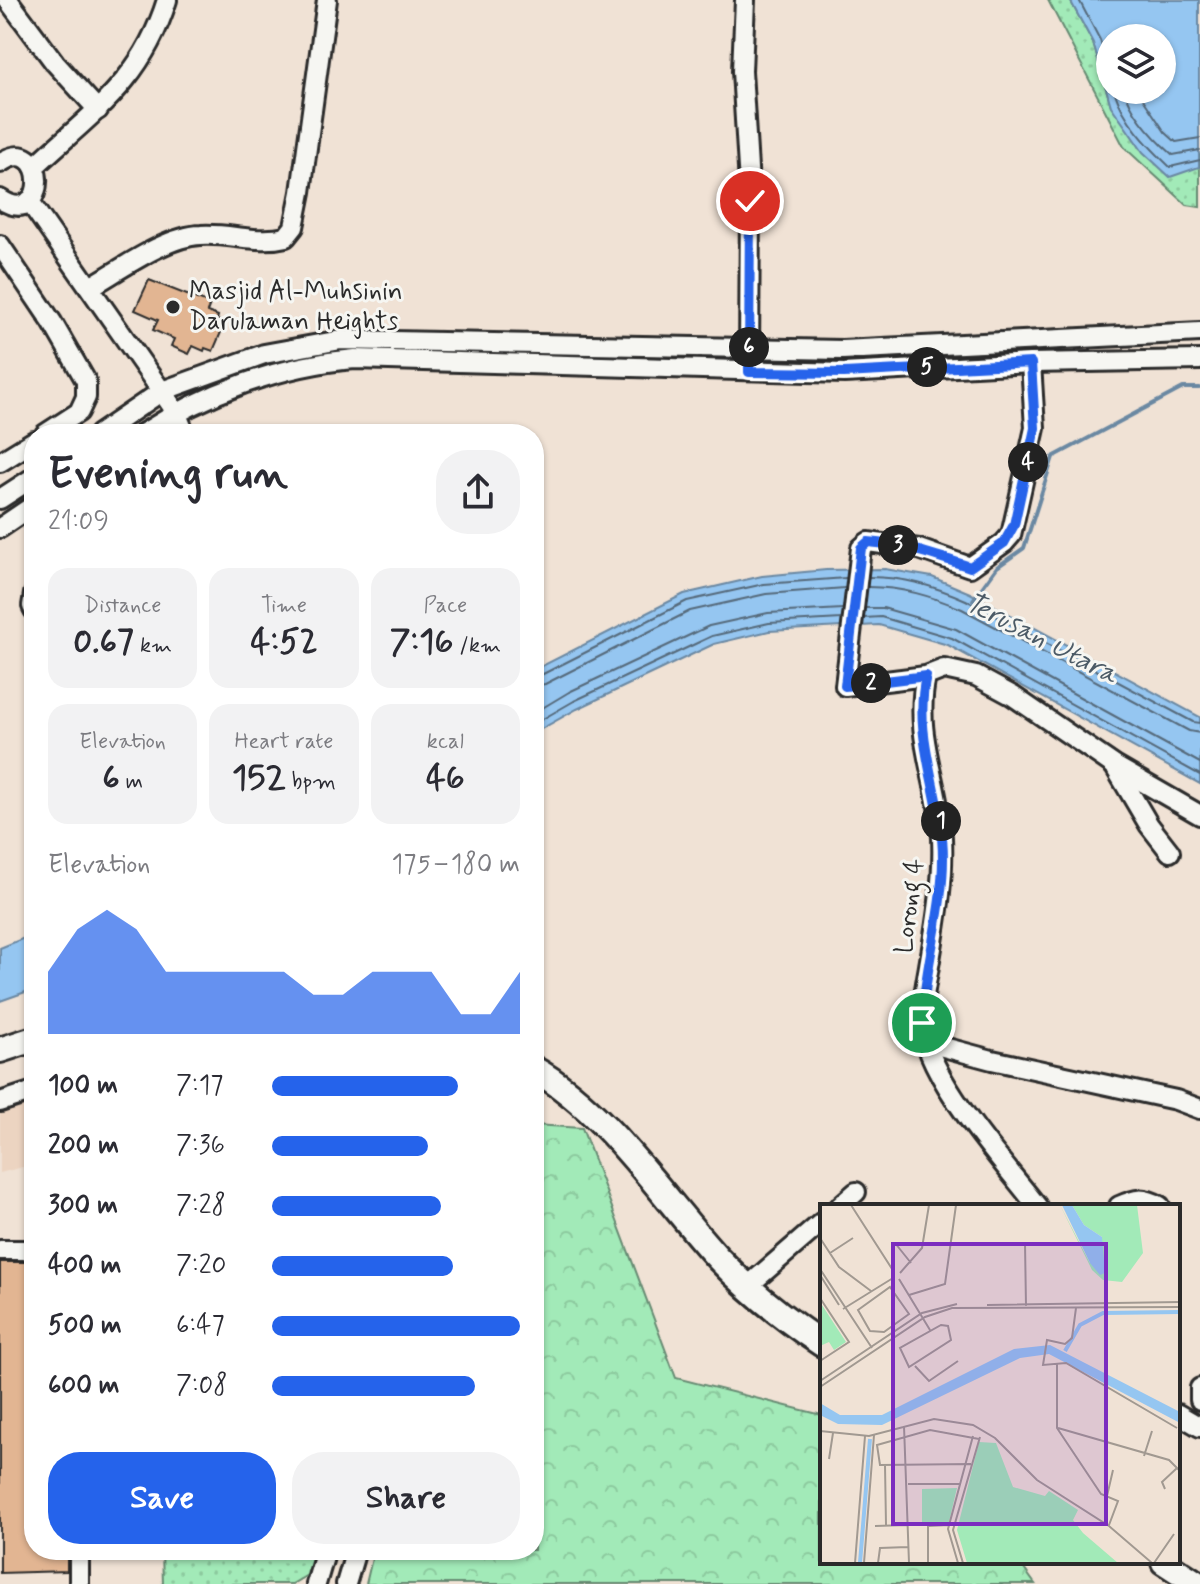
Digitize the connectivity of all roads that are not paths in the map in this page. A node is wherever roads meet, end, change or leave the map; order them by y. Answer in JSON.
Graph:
{"nodes":[{"id":1,"x":8,"y":0,"type":"edge"},
{"id":2,"x":167,"y":0,"type":"edge"},
{"id":3,"x":327,"y":0,"type":"edge"},
{"id":4,"x":745,"y":0,"type":"edge"},
{"id":5,"x":98,"y":110,"type":"junction"},
{"id":6,"x":1,"y":160,"type":"edge"},
{"id":7,"x":34,"y":167,"type":"junction"},
{"id":8,"x":0,"y":199,"type":"edge"},
{"id":9,"x":29,"y":201,"type":"junction"},
{"id":10,"x":0,"y":245,"type":"edge"},
{"id":11,"x":90,"y":287,"type":"junction"},
{"id":12,"x":1200,"y":332,"type":"edge"},
{"id":13,"x":749,"y":349,"type":"junction"},
{"id":14,"x":1200,"y":360,"type":"edge"},
{"id":15,"x":1031,"y":363,"type":"junction"},
{"id":16,"x":749,"y":372,"type":"junction"},
{"id":17,"x":162,"y":391,"type":"junction"},
{"id":18,"x":176,"y":412,"type":"junction"},
{"id":19,"x":60,"y":424,"type":"edge"},
{"id":20,"x":114,"y":424,"type":"edge"},
{"id":21,"x":157,"y":424,"type":"edge"},
{"id":22,"x":181,"y":424,"type":"edge"},
{"id":23,"x":24,"y":447,"type":"edge"},
{"id":24,"x":0,"y":462,"type":"edge"},
{"id":25,"x":24,"y":483,"type":"edge"},
{"id":26,"x":0,"y":499,"type":"edge"},
{"id":27,"x":24,"y":512,"type":"edge"},
{"id":28,"x":0,"y":528,"type":"edge"},
{"id":29,"x":926,"y":676,"type":"junction"},
{"id":30,"x":1115,"y":766,"type":"junction"},
{"id":31,"x":1200,"y":815,"type":"edge"},
{"id":32,"x":1170,"y":852,"type":"dead end"},
{"id":33,"x":24,"y":1042,"type":"edge"},
{"id":34,"x":925,"y":1042,"type":"junction"},
{"id":35,"x":0,"y":1050,"type":"edge"},
{"id":36,"x":544,"y":1076,"type":"edge"},
{"id":37,"x":1200,"y":1087,"type":"edge"},
{"id":38,"x":24,"y":1094,"type":"edge"},
{"id":39,"x":0,"y":1102,"type":"edge"},
{"id":40,"x":1197,"y":1107,"type":"edge"},
{"id":41,"x":856,"y":1192,"type":"dead end"},
{"id":42,"x":842,"y":1204,"type":"edge"},
{"id":43,"x":1036,"y":1204,"type":"edge"},
{"id":44,"x":1123,"y":1204,"type":"edge"},
{"id":45,"x":1156,"y":1204,"type":"edge"},
{"id":46,"x":820,"y":1224,"type":"edge"},
{"id":47,"x":0,"y":1250,"type":"edge"},
{"id":48,"x":24,"y":1250,"type":"edge"},
{"id":49,"x":748,"y":1286,"type":"junction"},
{"id":50,"x":820,"y":1342,"type":"edge"},
{"id":51,"x":1200,"y":1388,"type":"edge"},
{"id":52,"x":1200,"y":1400,"type":"edge"},
{"id":53,"x":1180,"y":1415,"type":"edge"},
{"id":54,"x":1200,"y":1427,"type":"edge"},
{"id":55,"x":79,"y":1560,"type":"edge"},
{"id":56,"x":323,"y":1560,"type":"edge"},
{"id":57,"x":353,"y":1560,"type":"edge"},
{"id":58,"x":1167,"y":1564,"type":"edge"},
{"id":59,"x":79,"y":1584,"type":"edge"},
{"id":60,"x":316,"y":1584,"type":"edge"},
{"id":61,"x":346,"y":1584,"type":"edge"},
{"id":62,"x":1198,"y":1584,"type":"edge"}],
"edges":[{"from":1,"to":5,"type":"street"},
{"from":2,"to":5,"type":"street"},
{"from":3,"to":11,"type":"street"},
{"from":4,"to":13,"type":"street"},
{"from":5,"to":7,"type":"street"},
{"from":6,"to":7,"type":"street"},
{"from":7,"to":9,"type":"street"},
{"from":8,"to":9,"type":"street"},
{"from":9,"to":11,"type":"street"},
{"from":10,"to":19,"type":"street"},
{"from":11,"to":17,"type":"street"},
{"from":12,"to":13,"type":"street"},
{"from":13,"to":16,"type":"street"},
{"from":13,"to":17,"type":"street"},
{"from":14,"to":15,"type":"street"},
{"from":15,"to":16,"type":"street"},
{"from":15,"to":29,"type":"street"},
{"from":16,"to":18,"type":"street"},
{"from":17,"to":18,"type":"street"},
{"from":17,"to":20,"type":"street"},
{"from":18,"to":21,"type":"street"},
{"from":18,"to":22,"type":"street"},
{"from":23,"to":24,"type":"street"},
{"from":25,"to":26,"type":"street"},
{"from":27,"to":28,"type":"street"},
{"from":29,"to":30,"type":"street"},
{"from":29,"to":34,"type":"street","name":"Lorong 4"},
{"from":30,"to":31,"type":"street"},
{"from":30,"to":32,"type":"street"},
{"from":33,"to":35,"type":"main road"},
{"from":34,"to":40,"type":"street"},
{"from":34,"to":43,"type":"street","name":"Lorong 4"},
{"from":36,"to":49,"type":"main road"},
{"from":37,"to":40,"type":"street"},
{"from":38,"to":39,"type":"street"},
{"from":41,"to":42,"type":"street"},
{"from":44,"to":45,"type":"street"},
{"from":46,"to":49,"type":"street"},
{"from":47,"to":48,"type":"street"},
{"from":49,"to":50,"type":"main road"},
{"from":51,"to":52,"type":"street"},
{"from":53,"to":54,"type":"street"},
{"from":55,"to":59,"type":"street"},
{"from":56,"to":60,"type":"street"},
{"from":57,"to":61,"type":"street"},
{"from":58,"to":62,"type":"main road"}]}
